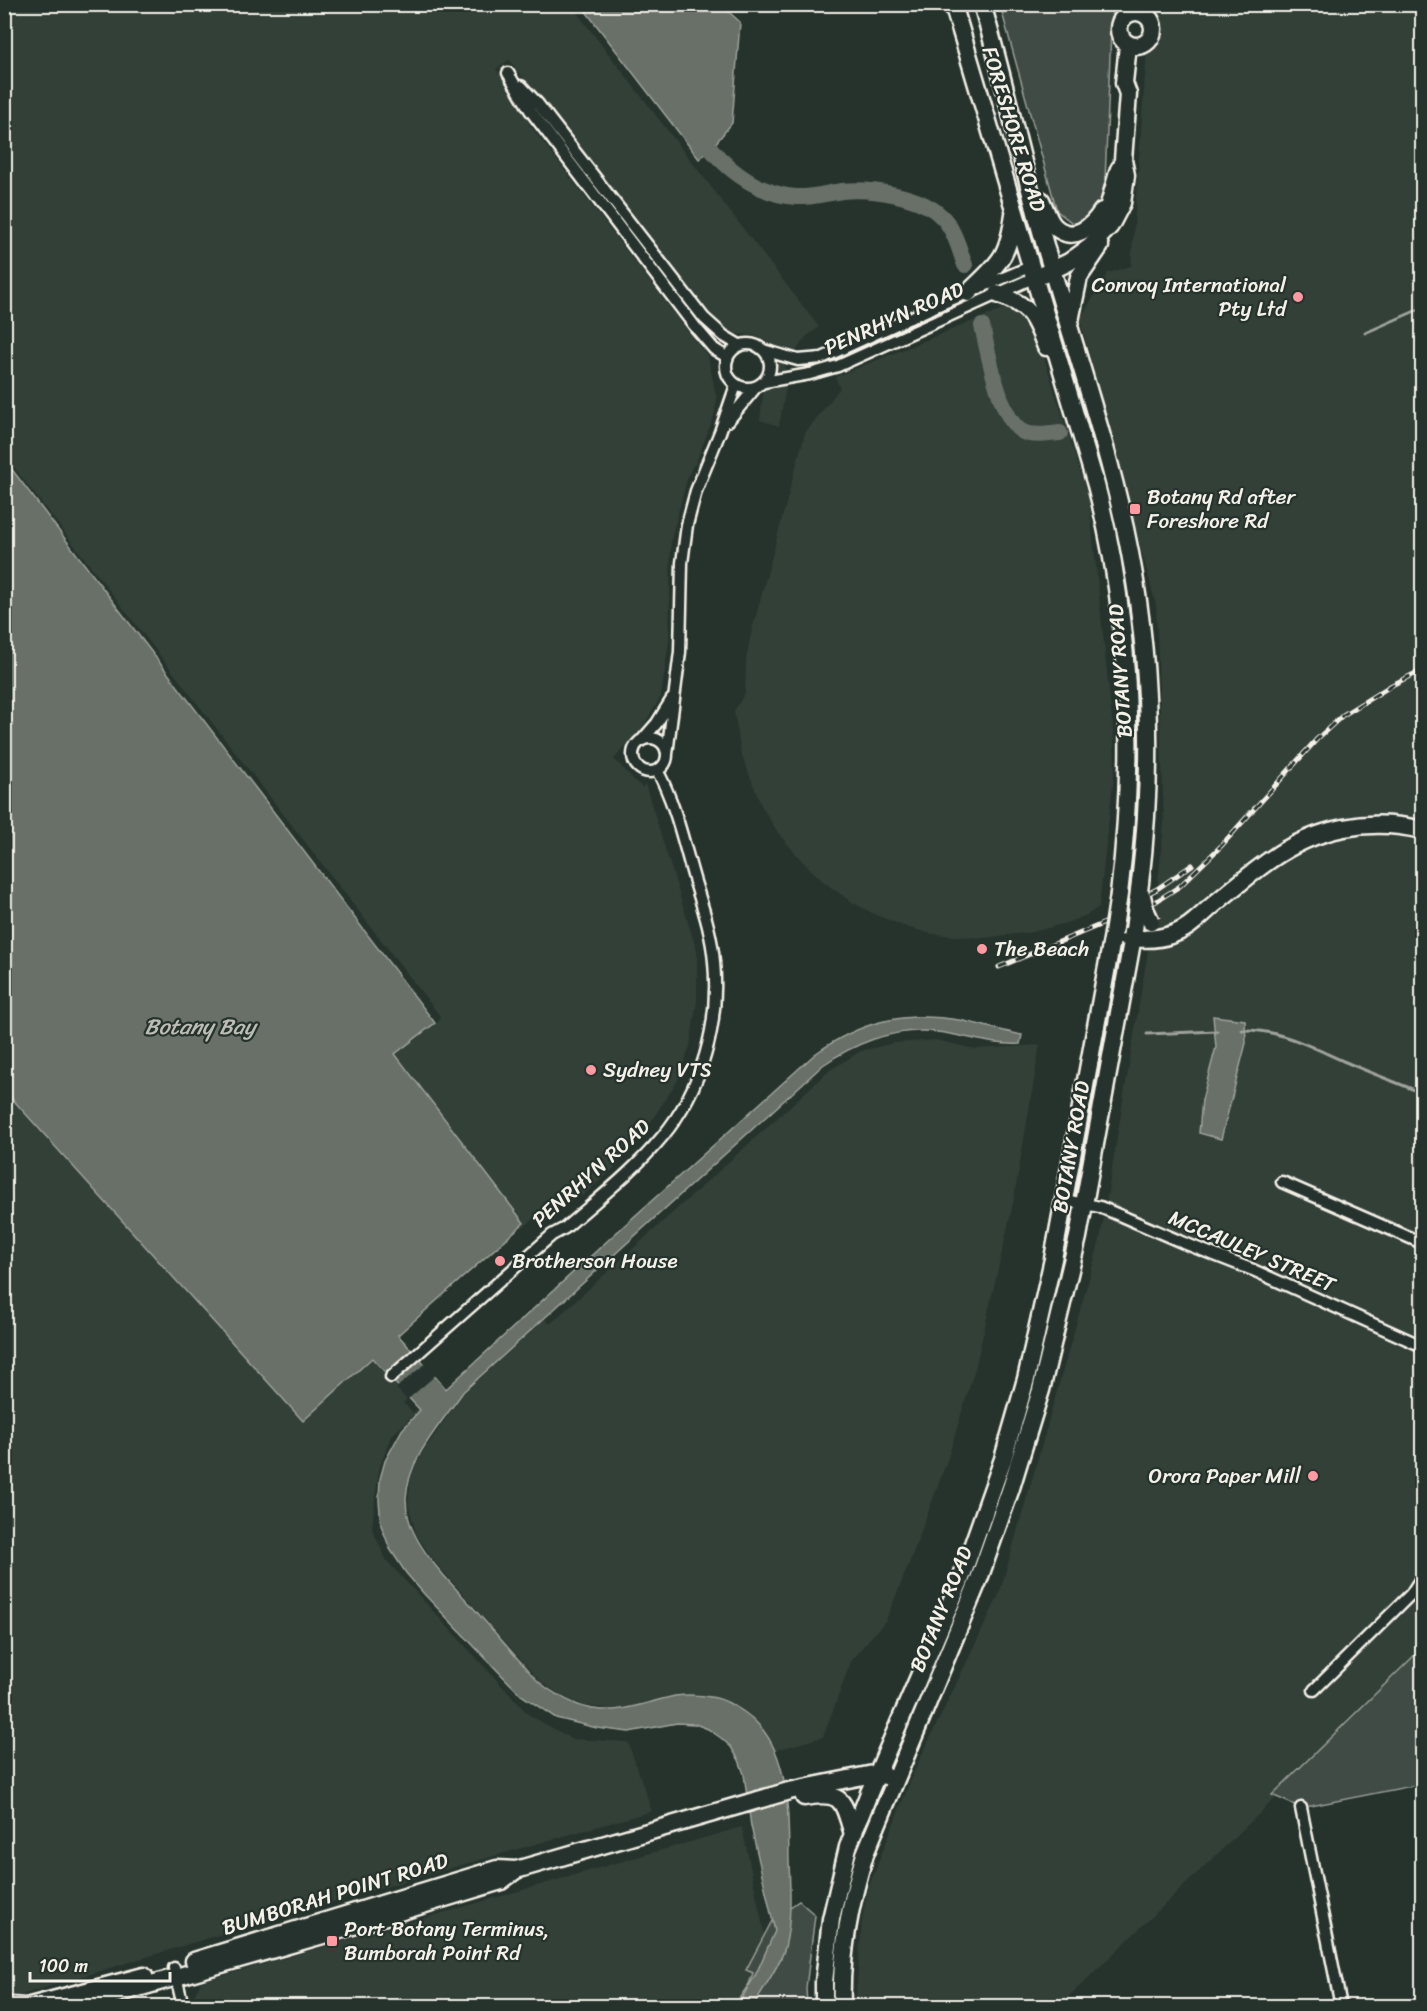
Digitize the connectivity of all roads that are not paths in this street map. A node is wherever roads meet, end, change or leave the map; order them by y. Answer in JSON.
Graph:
{"nodes":[{"id":1,"x":953,"y":4,"type":"edge"},
{"id":2,"x":982,"y":4,"type":"edge"},
{"id":3,"x":1136,"y":9,"type":"edge"},
{"id":4,"x":1134,"y":46,"type":"junction"},
{"id":5,"x":1123,"y":160,"type":"junction"},
{"id":6,"x":1025,"y":168,"type":"junction"},
{"id":7,"x":1112,"y":195,"type":"junction"},
{"id":8,"x":1015,"y":209,"type":"junction"},
{"id":9,"x":1110,"y":226,"type":"junction"},
{"id":10,"x":1051,"y":265,"type":"junction"},
{"id":11,"x":1034,"y":272,"type":"junction"},
{"id":12,"x":968,"y":293,"type":"junction"},
{"id":13,"x":997,"y":294,"type":"junction"},
{"id":14,"x":1069,"y":325,"type":"junction"},
{"id":15,"x":739,"y":345,"type":"junction"},
{"id":16,"x":763,"y":350,"type":"junction"},
{"id":17,"x":727,"y":357,"type":"junction"},
{"id":18,"x":760,"y":384,"type":"junction"},
{"id":19,"x":736,"y":385,"type":"junction"},
{"id":20,"x":1074,"y":411,"type":"junction"},
{"id":21,"x":722,"y":428,"type":"junction"},
{"id":22,"x":674,"y":696,"type":"junction"},
{"id":23,"x":643,"y":739,"type":"junction"},
{"id":24,"x":667,"y":754,"type":"junction"},
{"id":25,"x":657,"y":770,"type":"junction"},
{"id":26,"x":1422,"y":830,"type":"edge"},
{"id":27,"x":1140,"y":883,"type":"junction"},
{"id":28,"x":1210,"y":908,"type":"junction"},
{"id":29,"x":1122,"y":936,"type":"junction"},
{"id":30,"x":1282,"y":1182,"type":"dead end"},
{"id":31,"x":1064,"y":1200,"type":"junction"},
{"id":32,"x":1084,"y":1204,"type":"junction"},
{"id":33,"x":1422,"y":1243,"type":"edge"},
{"id":34,"x":1422,"y":1346,"type":"edge"},
{"id":35,"x":391,"y":1377,"type":"dead end"},
{"id":36,"x":1422,"y":1576,"type":"edge"},
{"id":37,"x":1314,"y":1690,"type":"dead end"},
{"id":38,"x":878,"y":1773,"type":"junction"},
{"id":39,"x":894,"y":1781,"type":"junction"},
{"id":40,"x":788,"y":1796,"type":"junction"},
{"id":41,"x":1301,"y":1808,"type":"dead end"},
{"id":42,"x":853,"y":1834,"type":"junction"},
{"id":43,"x":175,"y":1973,"type":"junction"},
{"id":44,"x":4,"y":2004,"type":"edge"},
{"id":45,"x":31,"y":2006,"type":"edge"},
{"id":46,"x":75,"y":2007,"type":"edge"},
{"id":47,"x":183,"y":2007,"type":"edge"},
{"id":48,"x":824,"y":2007,"type":"edge"},
{"id":49,"x":842,"y":2007,"type":"edge"},
{"id":50,"x":1341,"y":2007,"type":"edge"}],
"edges":[{"from":1,"to":8,"type":"main road","name":"FORESHORE ROAD"},
{"from":2,"to":6,"type":"main road","name":"FORESHORE ROAD"},
{"from":3,"to":4,"type":"main road"},
{"from":3,"to":4,"type":"main road"},
{"from":4,"to":5,"type":"main road"},
{"from":5,"to":7,"type":"main road"},
{"from":5,"to":9,"type":"main road"},
{"from":6,"to":7,"type":"main road"},
{"from":6,"to":10,"type":"main road","name":"FORESHORE ROAD"},
{"from":7,"to":10,"type":"main road"},
{"from":8,"to":11,"type":"main road","name":"FORESHORE ROAD"},
{"from":8,"to":12,"type":"main road"},
{"from":9,"to":10,"type":"main road"},
{"from":9,"to":14,"type":"main road"},
{"from":10,"to":11,"type":"main road"},
{"from":10,"to":14,"type":"main road","name":"BOTANY ROAD"},
{"from":11,"to":12,"type":"street","name":"PENRHYN ROAD"},
{"from":11,"to":13,"type":"street","name":"PENRHYN ROAD"},
{"from":11,"to":20,"type":"main road","name":"BOTANY ROAD"},
{"from":12,"to":16,"type":"street","name":"PENRHYN ROAD"},
{"from":13,"to":18,"type":"street","name":"PENRHYN ROAD"},
{"from":13,"to":20,"type":"main road"},
{"from":14,"to":27,"type":"main road","name":"BOTANY ROAD"},
{"from":15,"to":16,"type":"street"},
{"from":15,"to":17,"type":"street"},
{"from":15,"to":17,"type":"street"},
{"from":16,"to":18,"type":"street"},
{"from":17,"to":19,"type":"street"},
{"from":18,"to":19,"type":"street"},
{"from":18,"to":21,"type":"street"},
{"from":19,"to":21,"type":"street"},
{"from":20,"to":29,"type":"main road","name":"BOTANY ROAD","bridge":true},
{"from":21,"to":22,"type":"street"},
{"from":22,"to":23,"type":"street"},
{"from":22,"to":24,"type":"street"},
{"from":23,"to":24,"type":"street"},
{"from":23,"to":25,"type":"street"},
{"from":24,"to":25,"type":"street"},
{"from":25,"to":35,"type":"street","name":"PENRHYN ROAD"},
{"from":26,"to":28,"type":"main road"},
{"from":27,"to":28,"type":"main road","bridge":true},
{"from":27,"to":29,"type":"main road","name":"BOTANY ROAD","bridge":true},
{"from":28,"to":29,"type":"main road"},
{"from":29,"to":31,"type":"main road","name":"BOTANY ROAD"},
{"from":29,"to":32,"type":"main road","name":"BOTANY ROAD"},
{"from":30,"to":33,"type":"street"},
{"from":31,"to":32,"type":"street","name":"MCCAULEY STREET"},
{"from":31,"to":38,"type":"main road","name":"BOTANY ROAD"},
{"from":32,"to":34,"type":"street","name":"MCCAULEY STREET"},
{"from":32,"to":39,"type":"main road","name":"BOTANY ROAD"},
{"from":36,"to":37,"type":"street"},
{"from":38,"to":39,"type":"main road"},
{"from":38,"to":40,"type":"main road","name":"BUMBORAH POINT ROAD"},
{"from":38,"to":42,"type":"main road","name":"BOTANY ROAD"},
{"from":39,"to":49,"type":"main road","name":"BOTANY ROAD"},
{"from":40,"to":42,"type":"main road","name":"BUMBORAH POINT ROAD"},
{"from":40,"to":43,"type":"main road","name":"BUMBORAH POINT ROAD"},
{"from":41,"to":50,"type":"street"},
{"from":42,"to":48,"type":"main road","name":"BOTANY ROAD"},
{"from":43,"to":45,"type":"main road","name":"BUMBORAH POINT ROAD"},
{"from":43,"to":46,"type":"main road","name":"BUMBORAH POINT ROAD"},
{"from":43,"to":47,"type":"street"},
{"from":44,"to":45,"type":"street"}]}
